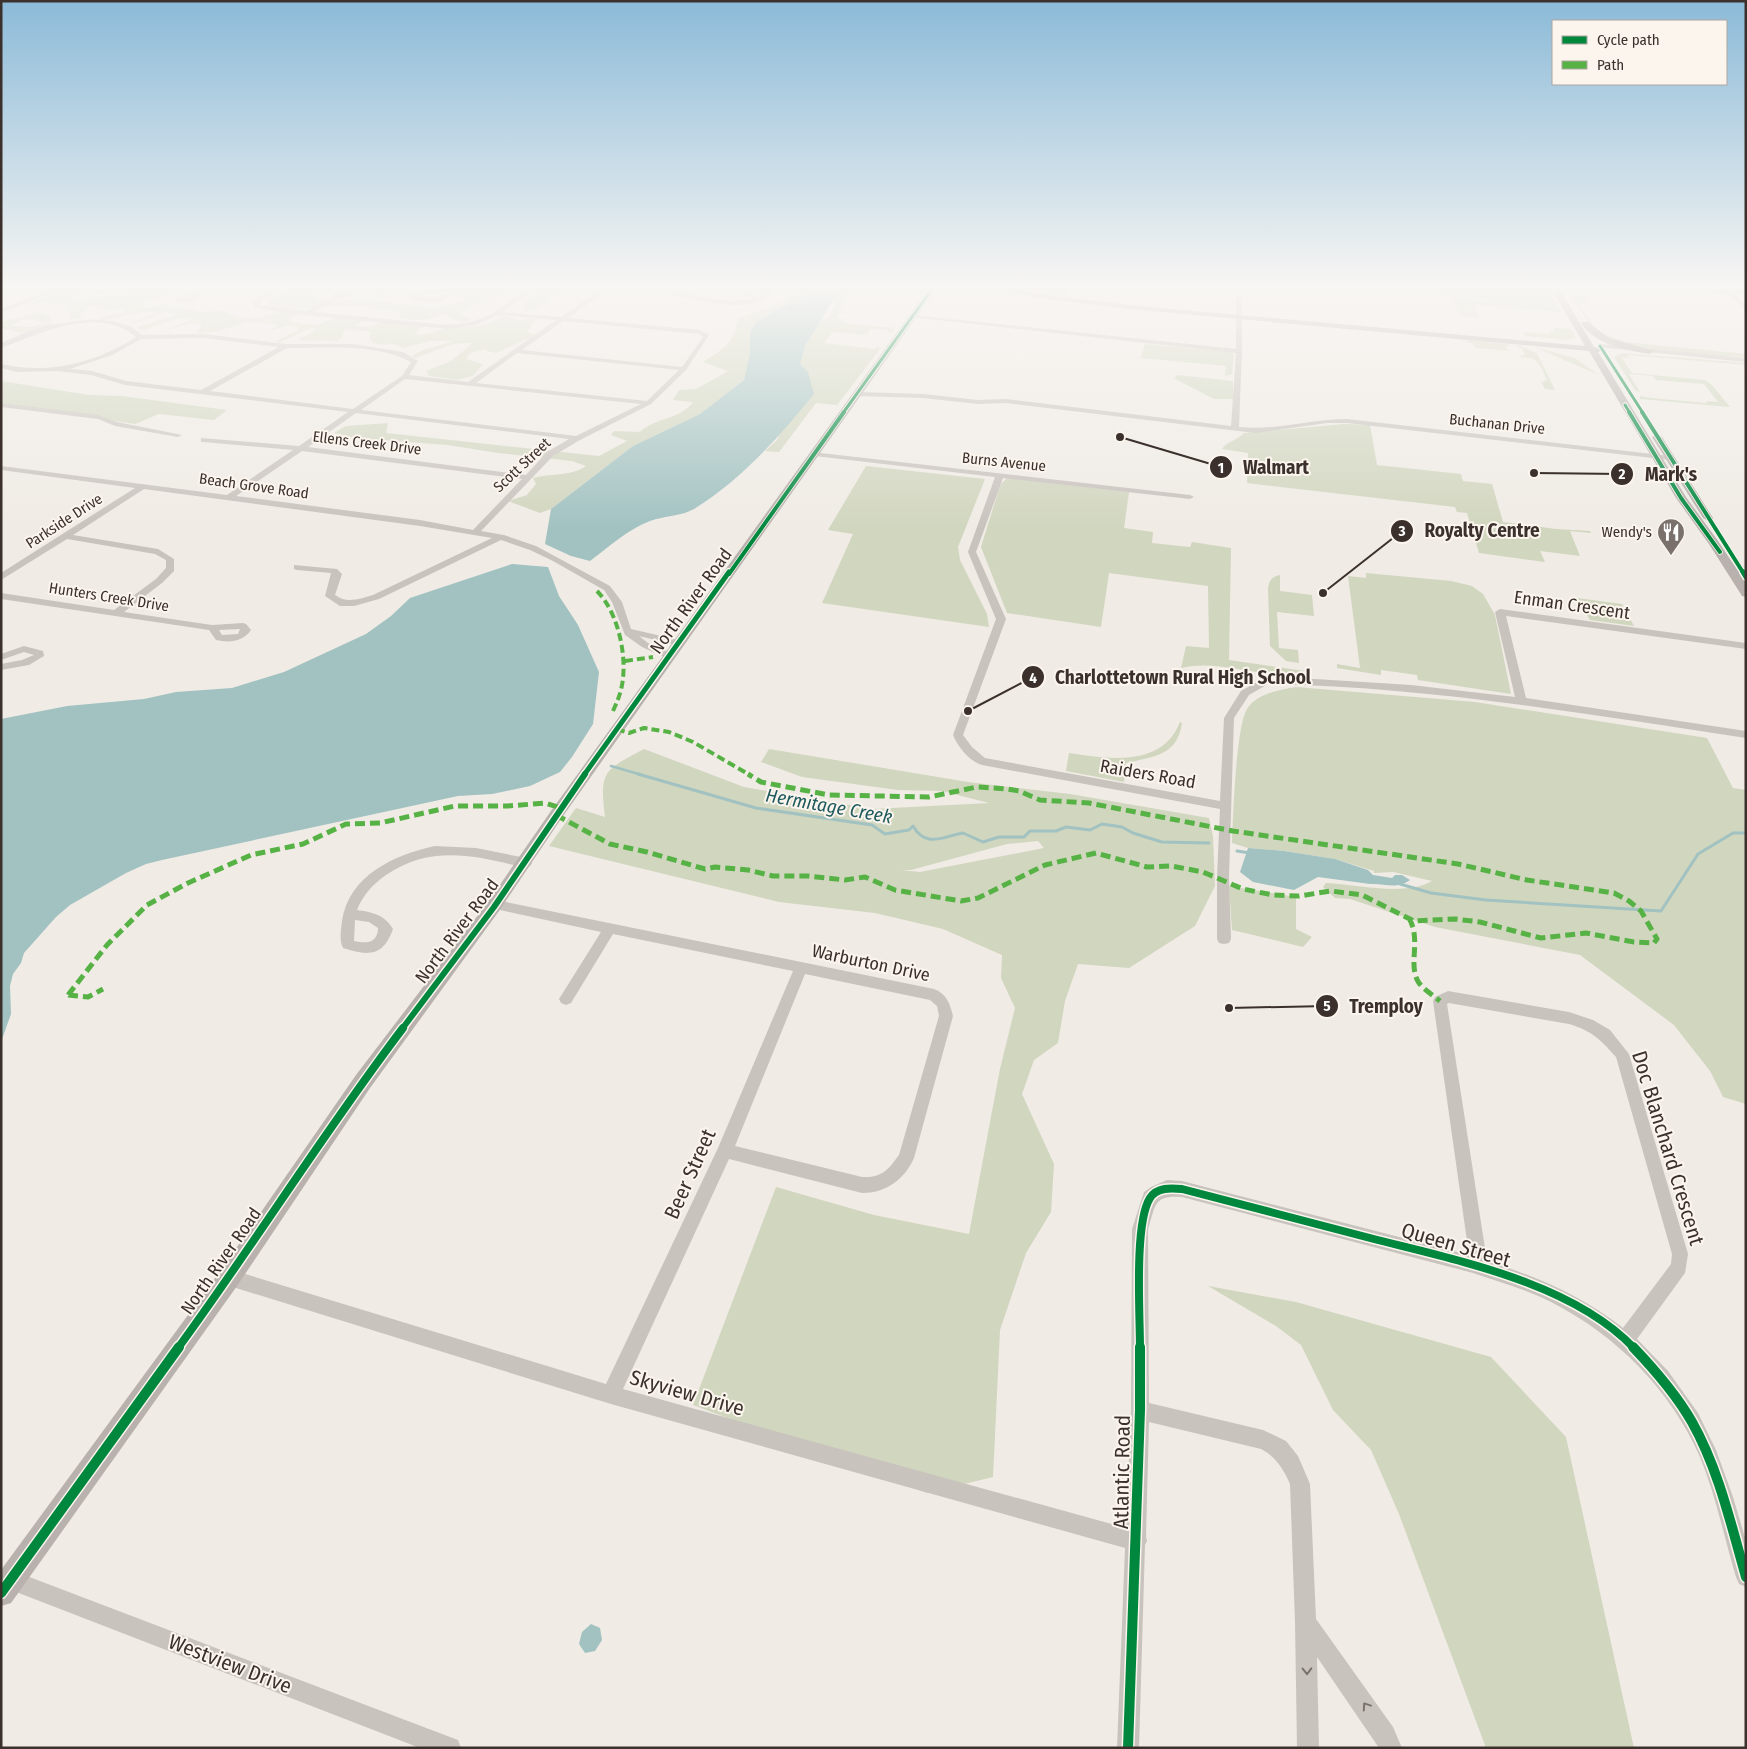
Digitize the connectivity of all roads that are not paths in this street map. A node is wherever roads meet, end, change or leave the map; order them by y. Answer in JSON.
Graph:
{"nodes":[{"id":1,"x":4,"y":367,"type":"edge"},
{"id":2,"x":66,"y":367,"type":"edge"},
{"id":3,"x":82,"y":367,"type":"edge"},
{"id":4,"x":249,"y":367,"type":"edge"},
{"id":5,"x":412,"y":367,"type":"edge"},
{"id":6,"x":493,"y":367,"type":"edge"},
{"id":7,"x":662,"y":367,"type":"edge"},
{"id":8,"x":878,"y":367,"type":"edge"},
{"id":9,"x":1238,"y":367,"type":"edge"},
{"id":10,"x":1594,"y":367,"type":"edge"},
{"id":11,"x":1604,"y":367,"type":"edge"},
{"id":12,"x":1609,"y":367,"type":"edge"},
{"id":13,"x":55,"y":369,"type":"junction"},
{"id":14,"x":684,"y":369,"type":"joint"},
{"id":15,"x":92,"y":373,"type":"junction"},
{"id":16,"x":404,"y":377,"type":"junction"},
{"id":17,"x":1610,"y":380,"type":"junction"},
{"id":18,"x":468,"y":384,"type":"junction"},
{"id":19,"x":203,"y":392,"type":"junction"},
{"id":20,"x":858,"y":394,"type":"junction"},
{"id":21,"x":649,"y":403,"type":"junction"},
{"id":22,"x":1,"y":405,"type":"edge"},
{"id":23,"x":355,"y":411,"type":"junction"},
{"id":24,"x":1235,"y":429,"type":"junction"},
{"id":25,"x":178,"y":434,"type":"dead end"},
{"id":26,"x":577,"y":438,"type":"junction"},
{"id":27,"x":204,"y":440,"type":"dead end"},
{"id":28,"x":300,"y":448,"type":"junction"},
{"id":29,"x":815,"y":454,"type":"junction"},
{"id":30,"x":1656,"y":456,"type":"junction"},
{"id":31,"x":1670,"y":458,"type":"junction"},
{"id":32,"x":1,"y":468,"type":"edge"},
{"id":33,"x":1000,"y":475,"type":"junction"},
{"id":34,"x":526,"y":476,"type":"junction"},
{"id":35,"x":142,"y":487,"type":"junction"},
{"id":36,"x":1190,"y":497,"type":"dead end"},
{"id":37,"x":228,"y":498,"type":"junction"},
{"id":38,"x":476,"y":532,"type":"junction"},
{"id":39,"x":66,"y":536,"type":"junction"},
{"id":40,"x":502,"y":537,"type":"junction"},
{"id":41,"x":297,"y":567,"type":"dead end"},
{"id":42,"x":1,"y":577,"type":"edge"},
{"id":43,"x":1746,"y":577,"type":"edge"},
{"id":44,"x":1746,"y":593,"type":"edge"},
{"id":45,"x":1,"y":596,"type":"edge"},
{"id":46,"x":116,"y":613,"type":"junction"},
{"id":47,"x":624,"y":624,"type":"junction"},
{"id":48,"x":212,"y":628,"type":"dead end"},
{"id":49,"x":1746,"y":646,"type":"edge"},
{"id":50,"x":675,"y":649,"type":"junction"},
{"id":51,"x":1,"y":658,"type":"edge"},
{"id":52,"x":1,"y":667,"type":"edge"},
{"id":53,"x":1521,"y":701,"type":"junction"},
{"id":54,"x":1746,"y":735,"type":"edge"},
{"id":55,"x":1226,"y":806,"type":"junction"},
{"id":56,"x":526,"y":863,"type":"junction"},
{"id":57,"x":496,"y":905,"type":"junction"},
{"id":58,"x":350,"y":914,"type":"dead end"},
{"id":59,"x":610,"y":928,"type":"junction"},
{"id":60,"x":1224,"y":939,"type":"dead end"},
{"id":61,"x":801,"y":968,"type":"junction"},
{"id":62,"x":566,"y":999,"type":"dead end"},
{"id":63,"x":724,"y":1151,"type":"junction"},
{"id":64,"x":1150,"y":1198,"type":"joint"},
{"id":65,"x":1479,"y":1265,"type":"junction"},
{"id":66,"x":229,"y":1278,"type":"junction"},
{"id":67,"x":1626,"y":1339,"type":"junction"},
{"id":68,"x":611,"y":1395,"type":"junction"},
{"id":69,"x":1140,"y":1410,"type":"junction"},
{"id":70,"x":1136,"y":1541,"type":"junction"},
{"id":71,"x":1746,"y":1577,"type":"edge"},
{"id":72,"x":6,"y":1586,"type":"edge"},
{"id":73,"x":1306,"y":1622,"type":"junction"},
{"id":74,"x":450,"y":1748,"type":"edge"},
{"id":75,"x":1128,"y":1748,"type":"edge"},
{"id":76,"x":1308,"y":1748,"type":"edge"},
{"id":77,"x":1391,"y":1748,"type":"edge"}],
"edges":[{"from":1,"to":13,"type":"street"},
{"from":2,"to":13,"type":"street"},
{"from":3,"to":15,"type":"street"},
{"from":4,"to":19,"type":"street"},
{"from":5,"to":16,"type":"street"},
{"from":6,"to":18,"type":"street"},
{"from":7,"to":14,"type":"street"},
{"from":8,"to":20,"type":"main road","name":"North River Road"},
{"from":9,"to":24,"type":"street"},
{"from":10,"to":17,"type":"main road"},
{"from":11,"to":17,"type":"main road"},
{"from":12,"to":31,"type":"main road"},
{"from":13,"to":15,"type":"street"},
{"from":14,"to":21,"type":"street","name":"Scott Street"},
{"from":15,"to":19,"type":"street"},
{"from":16,"to":18,"type":"street"},
{"from":16,"to":23,"type":"street"},
{"from":17,"to":30,"type":"main road"},
{"from":18,"to":21,"type":"street"},
{"from":19,"to":23,"type":"street"},
{"from":20,"to":24,"type":"street","name":"Buchanan Drive"},
{"from":20,"to":29,"type":"main road","name":"North River Road"},
{"from":21,"to":26,"type":"street","name":"Scott Street"},
{"from":22,"to":25,"type":"street"},
{"from":23,"to":26,"type":"street"},
{"from":23,"to":28,"type":"street"},
{"from":24,"to":30,"type":"street","name":"Buchanan Drive"},
{"from":26,"to":34,"type":"street","name":"Scott Street"},
{"from":27,"to":28,"type":"street","name":"Ellens Creek Drive"},
{"from":28,"to":34,"type":"street","name":"Ellens Creek Drive"},
{"from":28,"to":37,"type":"street"},
{"from":29,"to":33,"type":"street","name":"Burns Avenue"},
{"from":29,"to":50,"type":"main road","name":"North River Road"},
{"from":30,"to":31,"type":"street","name":"Buchanan Drive"},
{"from":30,"to":44,"type":"main road"},
{"from":31,"to":43,"type":"main road"},
{"from":32,"to":35,"type":"street","name":"Beach Grove Road"},
{"from":33,"to":36,"type":"street","name":"Burns Avenue"},
{"from":33,"to":55,"type":"street","name":"Raiders Road"},
{"from":34,"to":38,"type":"street","name":"Scott Street"},
{"from":35,"to":37,"type":"street","name":"Beach Grove Road"},
{"from":35,"to":39,"type":"street","name":"Parkside Drive"},
{"from":37,"to":38,"type":"street","name":"Beach Grove Road"},
{"from":38,"to":40,"type":"street","name":"Beach Grove Road"},
{"from":39,"to":42,"type":"street","name":"Parkside Drive"},
{"from":39,"to":46,"type":"street"},
{"from":40,"to":41,"type":"street"},
{"from":40,"to":47,"type":"street","name":"Beach Grove Road"},
{"from":45,"to":46,"type":"street","name":"Hunters Creek Drive"},
{"from":46,"to":48,"type":"street","name":"Hunters Creek Drive"},
{"from":47,"to":50,"type":"street"},
{"from":47,"to":50,"type":"street"},
{"from":49,"to":53,"type":"street","name":"Enman Crescent"},
{"from":50,"to":56,"type":"main road","name":"North River Road"},
{"from":51,"to":52,"type":"street"},
{"from":53,"to":54,"type":"street"},
{"from":53,"to":55,"type":"street"},
{"from":55,"to":60,"type":"street"},
{"from":56,"to":57,"type":"main road","name":"North River Road"},
{"from":56,"to":58,"type":"street"},
{"from":57,"to":59,"type":"street","name":"Warburton Drive"},
{"from":57,"to":66,"type":"main road","name":"North River Road"},
{"from":59,"to":61,"type":"street","name":"Warburton Drive"},
{"from":59,"to":62,"type":"street"},
{"from":61,"to":63,"type":"street","name":"Beer Street"},
{"from":61,"to":63,"type":"street","name":"Warburton Drive"},
{"from":63,"to":68,"type":"street","name":"Beer Street"},
{"from":64,"to":65,"type":"street","name":"Queen Street"},
{"from":64,"to":69,"type":"street","name":"Atlantic Road"},
{"from":65,"to":67,"type":"street","name":"Queen Street"},
{"from":65,"to":67,"type":"street","name":"Doc Blanchard Crescent"},
{"from":66,"to":68,"type":"street","name":"Skyview Drive"},
{"from":66,"to":72,"type":"main road","name":"North River Road"},
{"from":67,"to":71,"type":"street","name":"Queen Street"},
{"from":68,"to":70,"type":"street","name":"Skyview Drive"},
{"from":69,"to":70,"type":"street","name":"Atlantic Road"},
{"from":69,"to":73,"type":"street"},
{"from":70,"to":75,"type":"street","name":"Atlantic Road"},
{"from":72,"to":74,"type":"street","name":"Westview Drive"},
{"from":73,"to":76,"type":"street","one_way":true},
{"from":77,"to":73,"type":"street","one_way":true}]}
